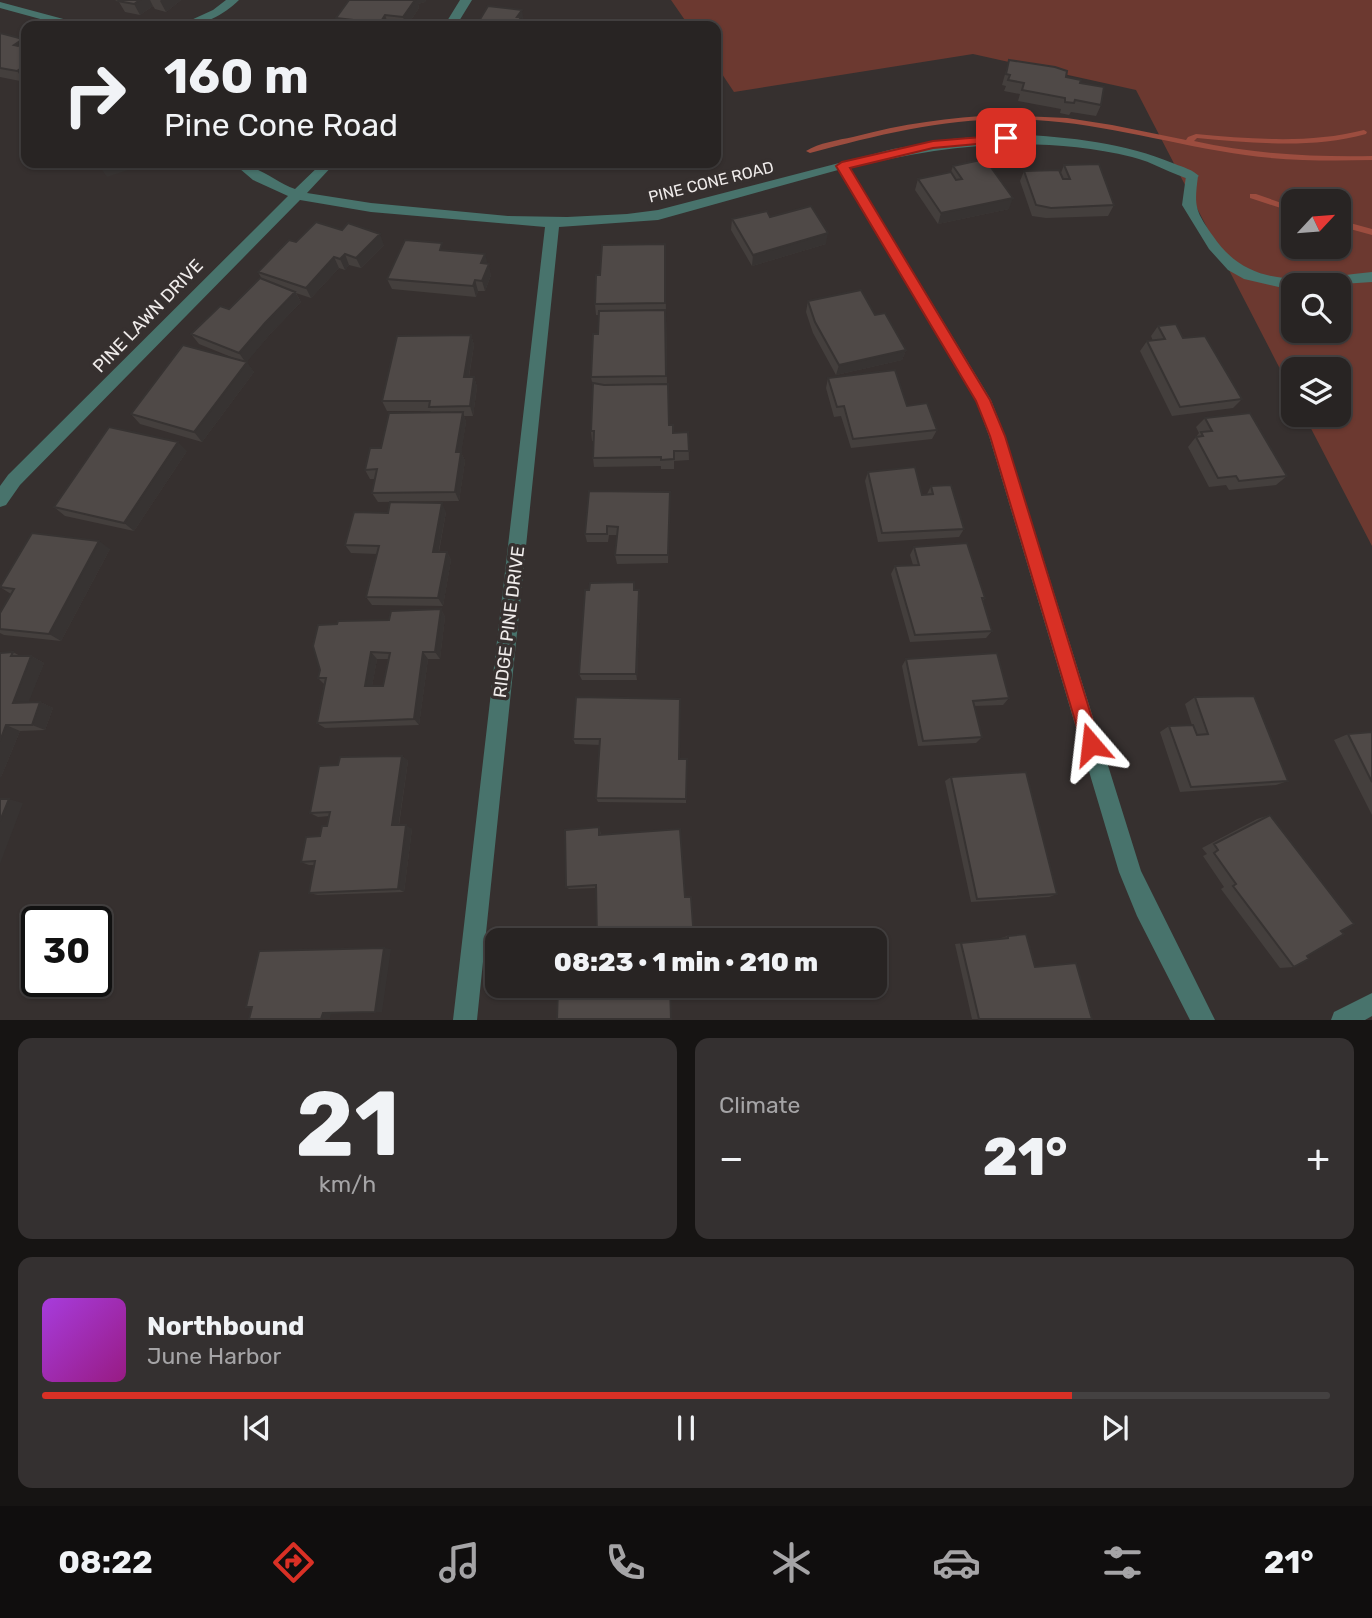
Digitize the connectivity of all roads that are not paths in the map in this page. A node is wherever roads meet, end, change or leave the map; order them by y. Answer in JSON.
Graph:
{"nodes":[{"id":1,"x":233,"y":0,"type":"edge"},
{"id":2,"x":466,"y":0,"type":"edge"},
{"id":3,"x":0,"y":5,"type":"edge"},
{"id":4,"x":59,"y":21,"type":"edge"},
{"id":5,"x":196,"y":21,"type":"edge"},
{"id":6,"x":453,"y":21,"type":"edge"},
{"id":7,"x":842,"y":166,"type":"junction"},
{"id":8,"x":244,"y":168,"type":"edge"},
{"id":9,"x":324,"y":168,"type":"edge"},
{"id":10,"x":1192,"y":176,"type":"joint"},
{"id":11,"x":295,"y":194,"type":"junction"},
{"id":12,"x":552,"y":224,"type":"junction"},
{"id":13,"x":1372,"y":277,"type":"edge"},
{"id":14,"x":0,"y":500,"type":"edge"},
{"id":15,"x":1372,"y":1004,"type":"edge"},
{"id":16,"x":465,"y":1020,"type":"edge"},
{"id":17,"x":1203,"y":1020,"type":"edge"},
{"id":18,"x":1342,"y":1020,"type":"edge"}],
"edges":[{"from":1,"to":5,"type":"street"},
{"from":2,"to":6,"type":"street"},
{"from":3,"to":4,"type":"street"},
{"from":7,"to":10,"type":"street","name":"PINE CONE ROAD"},
{"from":7,"to":12,"type":"street","name":"PINE CONE ROAD"},
{"from":7,"to":17,"type":"street"},
{"from":8,"to":11,"type":"street","name":"PINE CONE ROAD"},
{"from":9,"to":11,"type":"street","name":"PINE LAWN DRIVE"},
{"from":10,"to":13,"type":"lane"},
{"from":11,"to":12,"type":"street","name":"PINE CONE ROAD"},
{"from":11,"to":14,"type":"street","name":"PINE LAWN DRIVE"},
{"from":12,"to":16,"type":"street","name":"RIDGE PINE DRIVE"},
{"from":15,"to":18,"type":"lane"}]}
